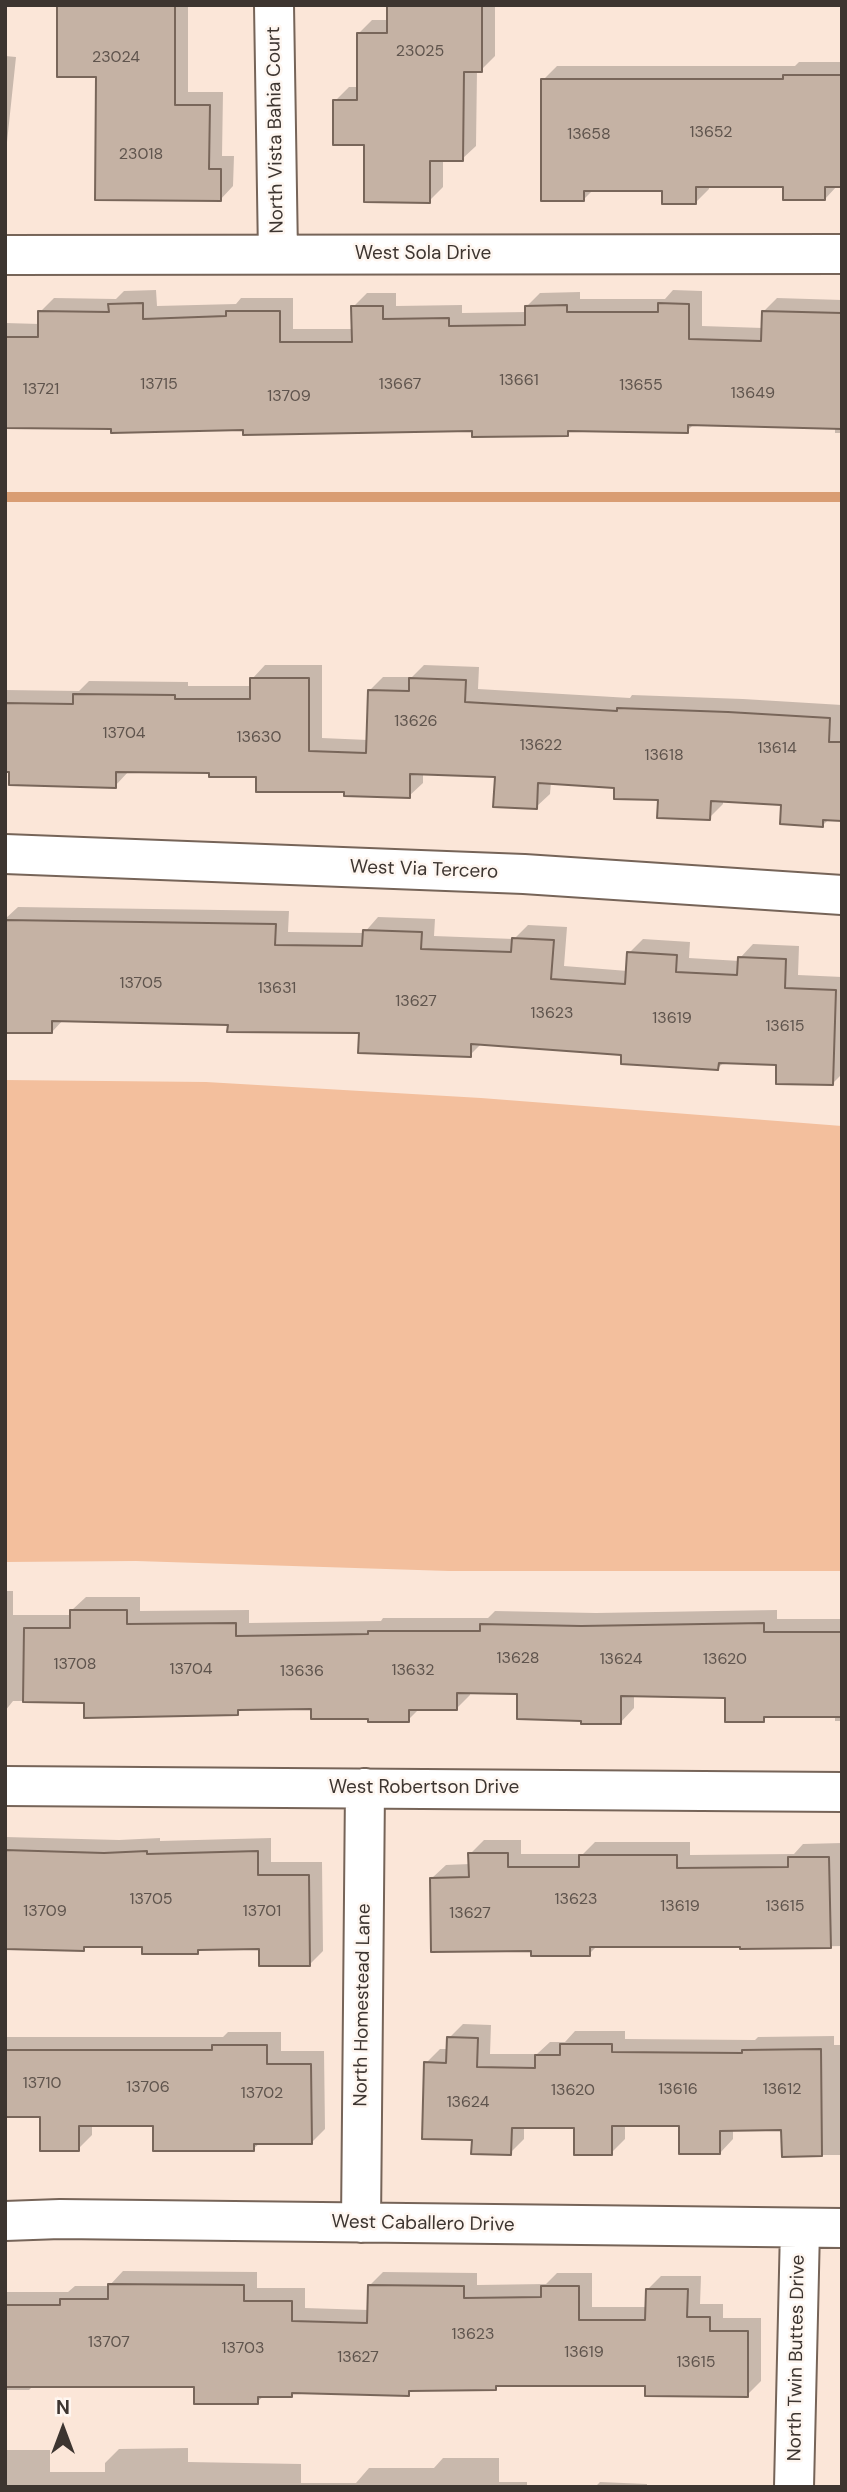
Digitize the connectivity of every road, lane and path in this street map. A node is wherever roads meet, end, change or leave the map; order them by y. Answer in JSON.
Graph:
{"nodes":[{"id":1,"x":274,"y":5,"type":"edge"},
{"id":2,"x":278,"y":254,"type":"junction"},
{"id":3,"x":842,"y":254,"type":"edge"},
{"id":4,"x":5,"y":255,"type":"edge"},
{"id":5,"x":5,"y":854,"type":"edge"},
{"id":6,"x":842,"y":895,"type":"edge"},
{"id":7,"x":5,"y":1786,"type":"edge"},
{"id":8,"x":365,"y":1788,"type":"junction"},
{"id":9,"x":842,"y":1792,"type":"edge"},
{"id":10,"x":5,"y":2221,"type":"edge"},
{"id":11,"x":361,"y":2223,"type":"junction"},
{"id":12,"x":842,"y":2228,"type":"edge"},
{"id":13,"x":800,"y":2229,"type":"junction"},
{"id":14,"x":794,"y":2487,"type":"edge"}],
"edges":[{"from":1,"to":2,"type":"street","name":"North Vista Bahia Court"},
{"from":2,"to":3,"type":"street","name":"West Sola Drive"},
{"from":2,"to":4,"type":"street","name":"West Sola Drive"},
{"from":5,"to":6,"type":"street","name":"West Via Tercero"},
{"from":7,"to":8,"type":"street","name":"West Robertson Drive"},
{"from":8,"to":9,"type":"street","name":"West Robertson Drive"},
{"from":8,"to":11,"type":"street","name":"North Homestead Lane"},
{"from":10,"to":11,"type":"street","name":"West Caballero Drive"},
{"from":11,"to":13,"type":"street","name":"West Caballero Drive"},
{"from":12,"to":13,"type":"street","name":"West Caballero Drive"},
{"from":13,"to":14,"type":"street","name":"North Twin Buttes Drive"}]}
